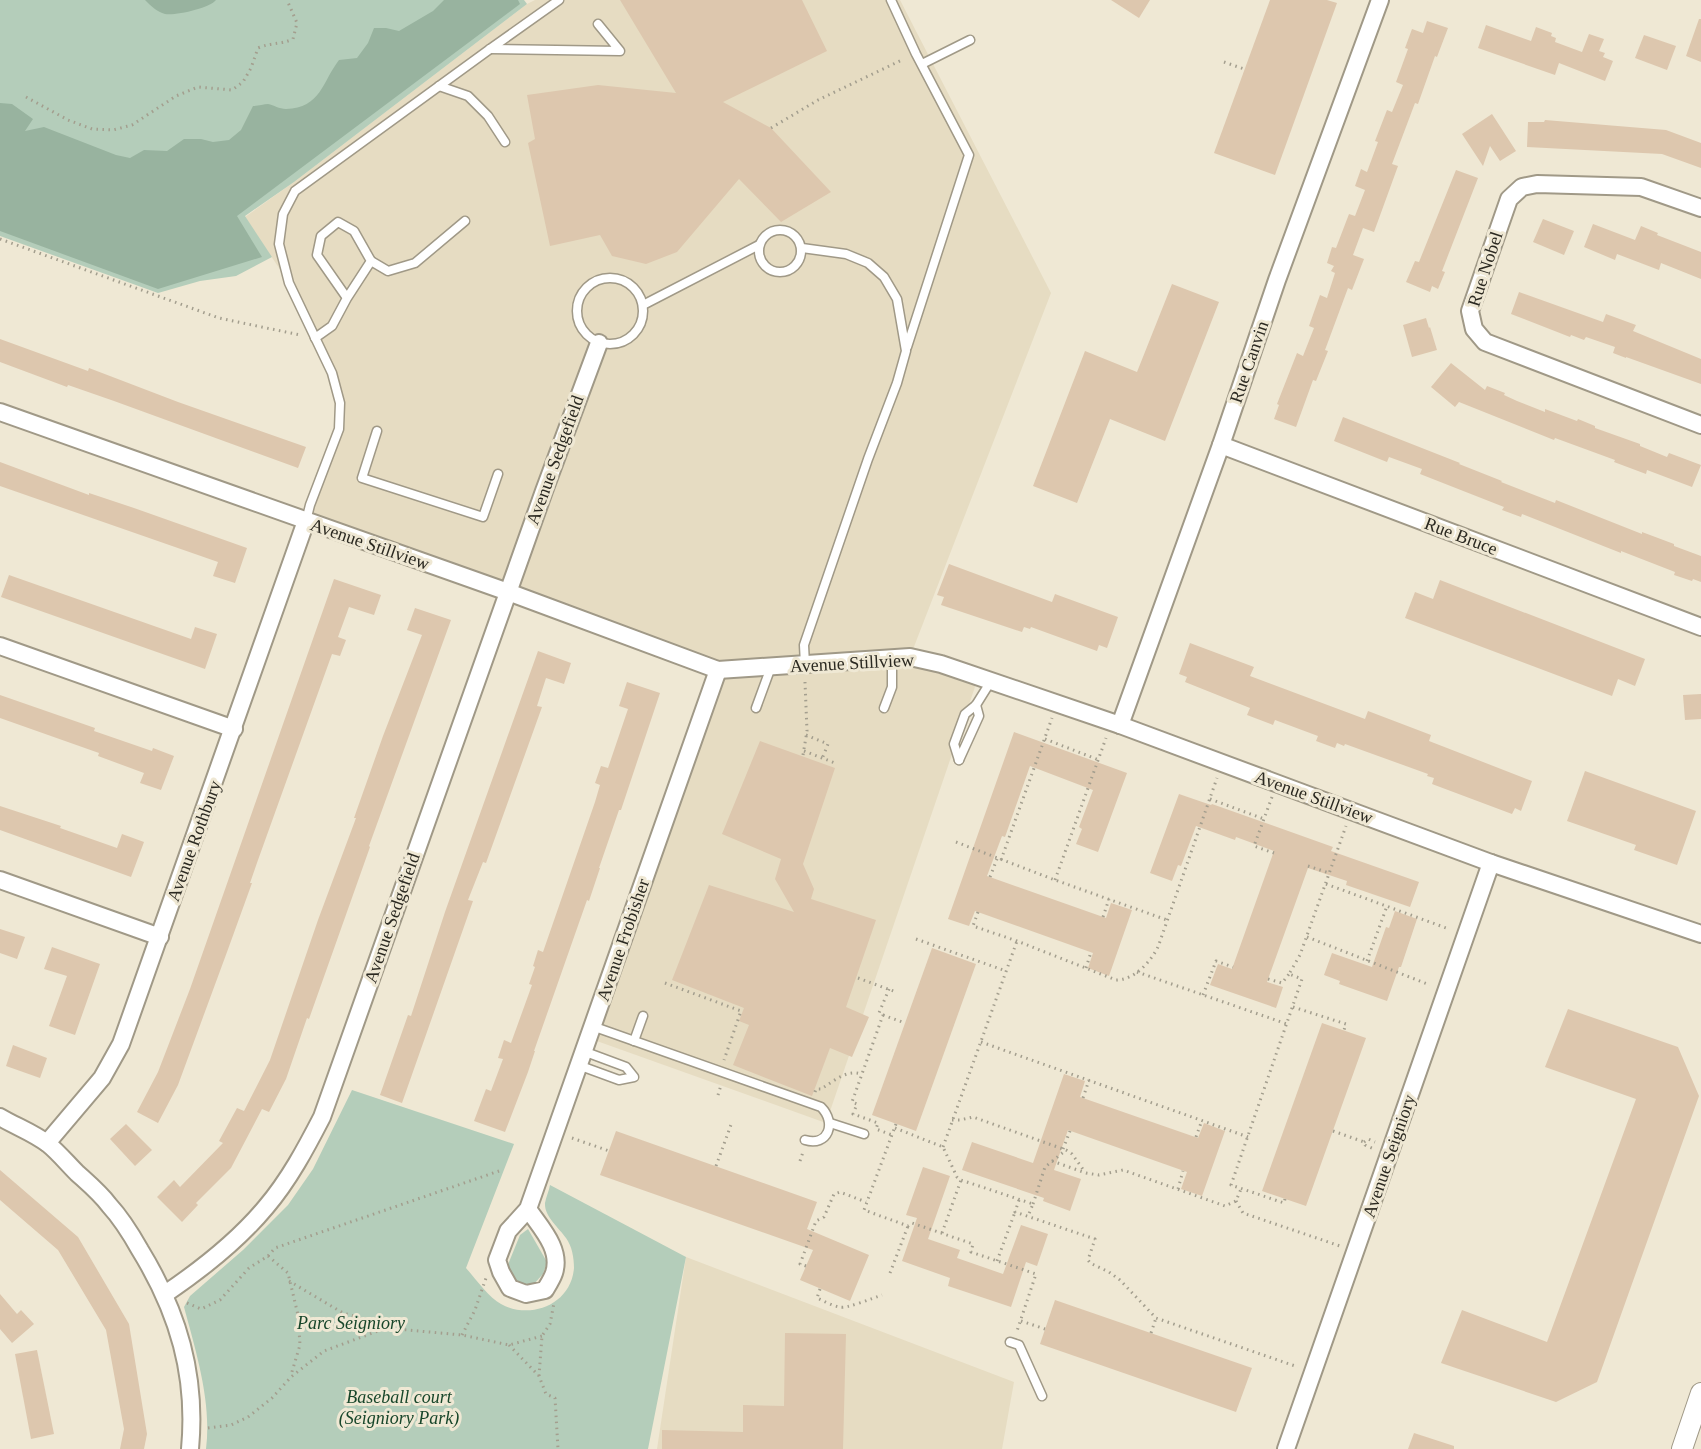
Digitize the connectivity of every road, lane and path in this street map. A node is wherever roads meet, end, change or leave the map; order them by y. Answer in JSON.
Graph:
{"nodes":[{"id":1,"x":286,"y":0,"type":"edge"},
{"id":2,"x":560,"y":0,"type":"edge"},
{"id":3,"x":891,"y":0,"type":"edge"},
{"id":4,"x":1380,"y":0,"type":"edge"},
{"id":5,"x":598,"y":24,"type":"dead end"},
{"id":6,"x":970,"y":40,"type":"dead end"},
{"id":7,"x":490,"y":48,"type":"junction"},
{"id":8,"x":916,"y":54,"type":"junction"},
{"id":9,"x":1224,"y":62,"type":"dead end"},
{"id":10,"x":922,"y":64,"type":"junction"},
{"id":11,"x":1244,"y":69,"type":"dead end"},
{"id":12,"x":439,"y":86,"type":"junction"},
{"id":13,"x":26,"y":97,"type":"dead end"},
{"id":14,"x":771,"y":128,"type":"dead end"},
{"id":15,"x":504,"y":142,"type":"dead end"},
{"id":16,"x":1701,"y":208,"type":"edge"},
{"id":17,"x":465,"y":221,"type":"dead end"},
{"id":18,"x":0,"y":239,"type":"edge"},
{"id":19,"x":759,"y":245,"type":"junction"},
{"id":20,"x":802,"y":248,"type":"junction"},
{"id":21,"x":371,"y":261,"type":"junction"},
{"id":22,"x":347,"y":298,"type":"junction"},
{"id":23,"x":643,"y":305,"type":"junction"},
{"id":24,"x":315,"y":338,"type":"junction"},
{"id":25,"x":599,"y":343,"type":"junction"},
{"id":26,"x":906,"y":351,"type":"junction"},
{"id":27,"x":0,"y":412,"type":"edge"},
{"id":28,"x":1701,"y":425,"type":"edge"},
{"id":29,"x":376,"y":431,"type":"dead end"},
{"id":30,"x":1221,"y":445,"type":"junction"},
{"id":31,"x":498,"y":474,"type":"dead end"},
{"id":32,"x":306,"y":521,"type":"junction"},
{"id":33,"x":508,"y":592,"type":"junction"},
{"id":34,"x":1701,"y":627,"type":"edge"},
{"id":35,"x":0,"y":646,"type":"edge"},
{"id":36,"x":891,"y":658,"type":"junction"},
{"id":37,"x":771,"y":667,"type":"junction"},
{"id":38,"x":718,"y":670,"type":"junction"},
{"id":39,"x":805,"y":672,"type":"junction"},
{"id":40,"x":991,"y":681,"type":"junction"},
{"id":41,"x":976,"y":705,"type":"junction"},
{"id":42,"x":756,"y":708,"type":"dead end"},
{"id":43,"x":884,"y":708,"type":"dead end"},
{"id":44,"x":1053,"y":716,"type":"dead end"},
{"id":45,"x":234,"y":729,"type":"junction"},
{"id":46,"x":1114,"y":731,"type":"junction"},
{"id":47,"x":806,"y":735,"type":"junction"},
{"id":48,"x":1045,"y":740,"type":"junction"},
{"id":49,"x":822,"y":759,"type":"junction"},
{"id":50,"x":1099,"y":760,"type":"junction"},
{"id":51,"x":835,"y":763,"type":"dead end"},
{"id":52,"x":1218,"y":776,"type":"dead end"},
{"id":53,"x":1272,"y":796,"type":"dead end"},
{"id":54,"x":1209,"y":799,"type":"junction"},
{"id":55,"x":1264,"y":819,"type":"junction"},
{"id":56,"x":1347,"y":824,"type":"dead end"},
{"id":57,"x":956,"y":842,"type":"dead end"},
{"id":58,"x":1274,"y":853,"type":"dead end"},
{"id":59,"x":999,"y":859,"type":"junction"},
{"id":60,"x":1491,"y":863,"type":"junction"},
{"id":61,"x":1308,"y":866,"type":"dead end"},
{"id":62,"x":1329,"y":873,"type":"junction"},
{"id":63,"x":990,"y":877,"type":"dead end"},
{"id":64,"x":0,"y":880,"type":"edge"},
{"id":65,"x":1055,"y":880,"type":"junction"},
{"id":66,"x":1326,"y":884,"type":"junction"},
{"id":67,"x":1109,"y":899,"type":"junction"},
{"id":68,"x":1387,"y":906,"type":"junction"},
{"id":69,"x":978,"y":912,"type":"dead end"},
{"id":70,"x":1103,"y":917,"type":"dead end"},
{"id":71,"x":1167,"y":920,"type":"junction"},
{"id":72,"x":1449,"y":929,"type":"dead end"},
{"id":73,"x":1701,"y":934,"type":"edge"},
{"id":74,"x":160,"y":937,"type":"junction"},
{"id":75,"x":1307,"y":937,"type":"junction"},
{"id":76,"x":916,"y":939,"type":"dead end"},
{"id":77,"x":1017,"y":941,"type":"junction"},
{"id":78,"x":1090,"y":952,"type":"dead end"},
{"id":79,"x":1367,"y":961,"type":"junction"},
{"id":80,"x":1233,"y":967,"type":"dead end"},
{"id":81,"x":1086,"y":968,"type":"junction"},
{"id":82,"x":1006,"y":971,"type":"junction"},
{"id":83,"x":1137,"y":972,"type":"junction"},
{"id":84,"x":1289,"y":974,"type":"junction"},
{"id":85,"x":858,"y":978,"type":"dead end"},
{"id":86,"x":1268,"y":979,"type":"dead end"},
{"id":87,"x":665,"y":983,"type":"dead end"},
{"id":88,"x":1430,"y":985,"type":"dead end"},
{"id":89,"x":889,"y":989,"type":"junction"},
{"id":90,"x":896,"y":992,"type":"dead end"},
{"id":91,"x":1203,"y":995,"type":"junction"},
{"id":92,"x":1293,"y":1007,"type":"junction"},
{"id":93,"x":883,"y":1015,"type":"junction"},
{"id":94,"x":643,"y":1016,"type":"dead end"},
{"id":95,"x":905,"y":1023,"type":"dead end"},
{"id":96,"x":1287,"y":1024,"type":"junction"},
{"id":97,"x":592,"y":1026,"type":"junction"},
{"id":98,"x":1344,"y":1030,"type":"dead end"},
{"id":99,"x":634,"y":1041,"type":"junction"},
{"id":100,"x":981,"y":1042,"type":"junction"},
{"id":101,"x":581,"y":1058,"type":"junction"},
{"id":102,"x":723,"y":1062,"type":"dead end"},
{"id":103,"x":861,"y":1074,"type":"junction"},
{"id":104,"x":1089,"y":1080,"type":"junction"},
{"id":105,"x":721,"y":1086,"type":"dead end"},
{"id":106,"x":821,"y":1089,"type":"dead end"},
{"id":107,"x":717,"y":1095,"type":"dead end"},
{"id":108,"x":1083,"y":1098,"type":"dead end"},
{"id":109,"x":855,"y":1110,"type":"dead end"},
{"id":110,"x":0,"y":1117,"type":"edge"},
{"id":111,"x":952,"y":1120,"type":"junction"},
{"id":112,"x":1202,"y":1120,"type":"junction"},
{"id":113,"x":732,"y":1122,"type":"dead end"},
{"id":114,"x":830,"y":1123,"type":"junction"},
{"id":115,"x":876,"y":1129,"type":"dead end"},
{"id":116,"x":1070,"y":1131,"type":"dead end"},
{"id":117,"x":1333,"y":1131,"type":"dead end"},
{"id":118,"x":864,"y":1134,"type":"dead end"},
{"id":119,"x":892,"y":1135,"type":"junction"},
{"id":120,"x":567,"y":1136,"type":"dead end"},
{"id":121,"x":1196,"y":1137,"type":"dead end"},
{"id":122,"x":1248,"y":1137,"type":"junction"},
{"id":123,"x":805,"y":1140,"type":"dead end"},
{"id":124,"x":1364,"y":1142,"type":"junction"},
{"id":125,"x":1377,"y":1142,"type":"dead end"},
{"id":126,"x":47,"y":1143,"type":"junction"},
{"id":127,"x":943,"y":1147,"type":"junction"},
{"id":128,"x":1065,"y":1150,"type":"junction"},
{"id":129,"x":1374,"y":1150,"type":"dead end"},
{"id":130,"x":609,"y":1151,"type":"dead end"},
{"id":131,"x":1052,"y":1161,"type":"junction"},
{"id":132,"x":716,"y":1166,"type":"dead end"},
{"id":133,"x":499,"y":1171,"type":"dead end"},
{"id":134,"x":1184,"y":1171,"type":"dead end"},
{"id":135,"x":1086,"y":1173,"type":"junction"},
{"id":136,"x":961,"y":1180,"type":"junction"},
{"id":137,"x":1178,"y":1189,"type":"junction"},
{"id":138,"x":1241,"y":1189,"type":"junction"},
{"id":139,"x":1285,"y":1199,"type":"dead end"},
{"id":140,"x":1019,"y":1200,"type":"junction"},
{"id":141,"x":1236,"y":1201,"type":"junction"},
{"id":142,"x":866,"y":1202,"type":"junction"},
{"id":143,"x":830,"y":1204,"type":"junction"},
{"id":144,"x":1033,"y":1204,"type":"junction"},
{"id":145,"x":837,"y":1207,"type":"dead end"},
{"id":146,"x":528,"y":1209,"type":"junction"},
{"id":147,"x":1015,"y":1212,"type":"junction"},
{"id":148,"x":1028,"y":1216,"type":"junction"},
{"id":149,"x":809,"y":1224,"type":"dead end"},
{"id":150,"x":814,"y":1226,"type":"junction"},
{"id":151,"x":908,"y":1226,"type":"junction"},
{"id":152,"x":942,"y":1233,"type":"junction"},
{"id":153,"x":1341,"y":1246,"type":"dead end"},
{"id":154,"x":268,"y":1256,"type":"junction"},
{"id":155,"x":997,"y":1262,"type":"junction"},
{"id":156,"x":806,"y":1266,"type":"dead end"},
{"id":157,"x":890,"y":1273,"type":"dead end"},
{"id":158,"x":486,"y":1276,"type":"dead end"},
{"id":159,"x":290,"y":1281,"type":"junction"},
{"id":160,"x":820,"y":1289,"type":"dead end"},
{"id":161,"x":165,"y":1294,"type":"junction"},
{"id":162,"x":882,"y":1295,"type":"dead end"},
{"id":163,"x":555,"y":1298,"type":"dead end"},
{"id":164,"x":187,"y":1303,"type":"dead end"},
{"id":165,"x":1156,"y":1318,"type":"junction"},
{"id":166,"x":1021,"y":1320,"type":"junction"},
{"id":167,"x":386,"y":1328,"type":"junction"},
{"id":168,"x":1045,"y":1329,"type":"dead end"},
{"id":169,"x":1017,"y":1333,"type":"dead end"},
{"id":170,"x":1151,"y":1333,"type":"dead end"},
{"id":171,"x":462,"y":1335,"type":"junction"},
{"id":172,"x":542,"y":1336,"type":"junction"},
{"id":173,"x":1011,"y":1342,"type":"dead end"},
{"id":174,"x":509,"y":1345,"type":"junction"},
{"id":175,"x":1300,"y":1368,"type":"dead end"},
{"id":176,"x":539,"y":1376,"type":"junction"},
{"id":177,"x":291,"y":1377,"type":"junction"},
{"id":178,"x":1701,"y":1392,"type":"edge"},
{"id":179,"x":1042,"y":1395,"type":"dead end"},
{"id":180,"x":205,"y":1428,"type":"dead end"},
{"id":181,"x":190,"y":1449,"type":"edge"},
{"id":182,"x":558,"y":1449,"type":"edge"},
{"id":183,"x":1286,"y":1449,"type":"edge"},
{"id":184,"x":1682,"y":1449,"type":"edge"}],
"edges":[{"from":1,"to":13,"type":"path"},
{"from":2,"to":7,"type":"lane"},
{"from":3,"to":8,"type":"lane"},
{"from":4,"to":30,"type":"street","name":"Rue Canvin"},
{"from":5,"to":7,"type":"lane"},
{"from":6,"to":10,"type":"lane"},
{"from":7,"to":12,"type":"lane"},
{"from":8,"to":10,"type":"lane"},
{"from":8,"to":14,"type":"path"},
{"from":9,"to":11,"type":"path"},
{"from":10,"to":26,"type":"lane"},
{"from":12,"to":15,"type":"lane"},
{"from":12,"to":24,"type":"lane"},
{"from":16,"to":28,"type":"street","name":"Rue Nobel"},
{"from":17,"to":21,"type":"lane"},
{"from":18,"to":24,"type":"path"},
{"from":19,"to":20,"type":"lane"},
{"from":19,"to":20,"type":"lane"},
{"from":19,"to":23,"type":"lane"},
{"from":20,"to":26,"type":"lane"},
{"from":21,"to":22,"type":"lane"},
{"from":21,"to":22,"type":"lane"},
{"from":22,"to":24,"type":"lane"},
{"from":23,"to":25,"type":"lane"},
{"from":23,"to":25,"type":"lane"},
{"from":24,"to":32,"type":"lane"},
{"from":25,"to":33,"type":"street","name":"Avenue Sedgefield"},
{"from":26,"to":39,"type":"lane"},
{"from":27,"to":32,"type":"street","name":"Avenue Stillview"},
{"from":29,"to":31,"type":"lane"},
{"from":30,"to":34,"type":"street","name":"Rue Bruce"},
{"from":30,"to":46,"type":"street","name":"Rue Canvin"},
{"from":32,"to":33,"type":"street","name":"Avenue Stillview"},
{"from":32,"to":45,"type":"street","name":"Avenue Rothbury"},
{"from":33,"to":38,"type":"street","name":"Avenue Stillview"},
{"from":33,"to":161,"type":"street","name":"Avenue Sedgefield"},
{"from":35,"to":45,"type":"street"},
{"from":36,"to":39,"type":"street","name":"Avenue Stillview"},
{"from":36,"to":40,"type":"street","name":"Avenue Stillview"},
{"from":36,"to":43,"type":"lane"},
{"from":37,"to":38,"type":"street","name":"Avenue Stillview"},
{"from":37,"to":39,"type":"street","name":"Avenue Stillview"},
{"from":37,"to":42,"type":"lane"},
{"from":38,"to":97,"type":"street","name":"Avenue Frobisher"},
{"from":39,"to":47,"type":"path"},
{"from":40,"to":41,"type":"lane"},
{"from":40,"to":46,"type":"street","name":"Avenue Stillview"},
{"from":41,"to":41,"type":"lane"},
{"from":44,"to":48,"type":"path"},
{"from":45,"to":74,"type":"street","name":"Avenue Rothbury"},
{"from":46,"to":50,"type":"path"},
{"from":46,"to":60,"type":"street","name":"Avenue Stillview"},
{"from":47,"to":49,"type":"path"},
{"from":47,"to":49,"type":"path"},
{"from":48,"to":50,"type":"path"},
{"from":48,"to":59,"type":"path"},
{"from":49,"to":51,"type":"path"},
{"from":50,"to":65,"type":"path"},
{"from":52,"to":54,"type":"path"},
{"from":53,"to":55,"type":"path"},
{"from":54,"to":55,"type":"path"},
{"from":54,"to":71,"type":"path"},
{"from":55,"to":58,"type":"path"},
{"from":56,"to":62,"type":"path"},
{"from":57,"to":59,"type":"path"},
{"from":59,"to":63,"type":"path"},
{"from":59,"to":65,"type":"path"},
{"from":60,"to":73,"type":"street","name":"Avenue Stillview"},
{"from":60,"to":183,"type":"street","name":"Avenue Seigniory"},
{"from":61,"to":62,"type":"path"},
{"from":62,"to":66,"type":"path"},
{"from":64,"to":74,"type":"street"},
{"from":65,"to":67,"type":"path"},
{"from":66,"to":68,"type":"path"},
{"from":66,"to":75,"type":"path"},
{"from":67,"to":70,"type":"path"},
{"from":67,"to":71,"type":"path"},
{"from":68,"to":72,"type":"path"},
{"from":68,"to":79,"type":"path"},
{"from":69,"to":77,"type":"path"},
{"from":71,"to":83,"type":"path"},
{"from":74,"to":126,"type":"street","name":"Avenue Rothbury"},
{"from":75,"to":79,"type":"path"},
{"from":75,"to":84,"type":"path"},
{"from":76,"to":82,"type":"path"},
{"from":77,"to":81,"type":"path"},
{"from":77,"to":82,"type":"path"},
{"from":78,"to":81,"type":"path"},
{"from":79,"to":88,"type":"path"},
{"from":80,"to":91,"type":"path"},
{"from":81,"to":83,"type":"path"},
{"from":82,"to":100,"type":"path"},
{"from":83,"to":91,"type":"path"},
{"from":84,"to":86,"type":"path"},
{"from":84,"to":92,"type":"path"},
{"from":85,"to":89,"type":"path"},
{"from":87,"to":102,"type":"path"},
{"from":89,"to":90,"type":"path"},
{"from":89,"to":93,"type":"path"},
{"from":91,"to":96,"type":"path"},
{"from":92,"to":96,"type":"path"},
{"from":92,"to":98,"type":"path"},
{"from":93,"to":95,"type":"path"},
{"from":93,"to":103,"type":"path"},
{"from":94,"to":99,"type":"lane"},
{"from":96,"to":122,"type":"path"},
{"from":97,"to":99,"type":"lane"},
{"from":97,"to":101,"type":"street","name":"Avenue Frobisher"},
{"from":99,"to":114,"type":"lane"},
{"from":100,"to":104,"type":"path"},
{"from":100,"to":111,"type":"path"},
{"from":101,"to":101,"type":"lane"},
{"from":101,"to":146,"type":"street","name":"Avenue Frobisher"},
{"from":103,"to":106,"type":"path"},
{"from":103,"to":109,"type":"path"},
{"from":104,"to":108,"type":"path"},
{"from":104,"to":112,"type":"path"},
{"from":105,"to":107,"type":"path"},
{"from":110,"to":126,"type":"street"},
{"from":111,"to":127,"type":"path"},
{"from":111,"to":128,"type":"path"},
{"from":112,"to":121,"type":"path"},
{"from":112,"to":122,"type":"path"},
{"from":113,"to":132,"type":"path"},
{"from":114,"to":118,"type":"lane"},
{"from":114,"to":123,"type":"lane"},
{"from":115,"to":119,"type":"path"},
{"from":116,"to":128,"type":"path"},
{"from":117,"to":124,"type":"path"},
{"from":119,"to":127,"type":"path"},
{"from":119,"to":142,"type":"path"},
{"from":120,"to":130,"type":"path"},
{"from":122,"to":138,"type":"path"},
{"from":124,"to":125,"type":"path"},
{"from":124,"to":129,"type":"path"},
{"from":126,"to":161,"type":"street"},
{"from":127,"to":136,"type":"path"},
{"from":128,"to":131,"type":"path"},
{"from":128,"to":135,"type":"path"},
{"from":131,"to":135,"type":"path"},
{"from":131,"to":144,"type":"path"},
{"from":133,"to":154,"type":"path"},
{"from":134,"to":137,"type":"path"},
{"from":135,"to":137,"type":"path"},
{"from":136,"to":140,"type":"path"},
{"from":136,"to":152,"type":"path"},
{"from":137,"to":141,"type":"path"},
{"from":138,"to":139,"type":"path"},
{"from":138,"to":141,"type":"path"},
{"from":140,"to":144,"type":"path"},
{"from":140,"to":147,"type":"path"},
{"from":141,"to":153,"type":"path"},
{"from":142,"to":143,"type":"path"},
{"from":142,"to":151,"type":"path"},
{"from":143,"to":145,"type":"path"},
{"from":143,"to":150,"type":"path"},
{"from":144,"to":148,"type":"path"},
{"from":146,"to":146,"type":"street","name":"Avenue Frobisher"},
{"from":147,"to":148,"type":"path"},
{"from":147,"to":155,"type":"path"},
{"from":148,"to":165,"type":"path"},
{"from":149,"to":150,"type":"path"},
{"from":150,"to":156,"type":"path"},
{"from":151,"to":152,"type":"path"},
{"from":151,"to":157,"type":"path"},
{"from":152,"to":155,"type":"path"},
{"from":154,"to":159,"type":"path"},
{"from":154,"to":164,"type":"path"},
{"from":155,"to":166,"type":"path"},
{"from":158,"to":171,"type":"path"},
{"from":159,"to":167,"type":"path"},
{"from":159,"to":177,"type":"path"},
{"from":160,"to":162,"type":"path"},
{"from":161,"to":181,"type":"street"},
{"from":163,"to":172,"type":"path"},
{"from":165,"to":170,"type":"path"},
{"from":165,"to":175,"type":"path"},
{"from":166,"to":168,"type":"path"},
{"from":166,"to":169,"type":"path"},
{"from":167,"to":171,"type":"path"},
{"from":167,"to":177,"type":"path"},
{"from":171,"to":174,"type":"path"},
{"from":172,"to":174,"type":"path"},
{"from":172,"to":176,"type":"path"},
{"from":173,"to":179,"type":"lane"},
{"from":174,"to":176,"type":"path"},
{"from":176,"to":182,"type":"path"},
{"from":177,"to":180,"type":"path"},
{"from":178,"to":184,"type":"street"}]}
